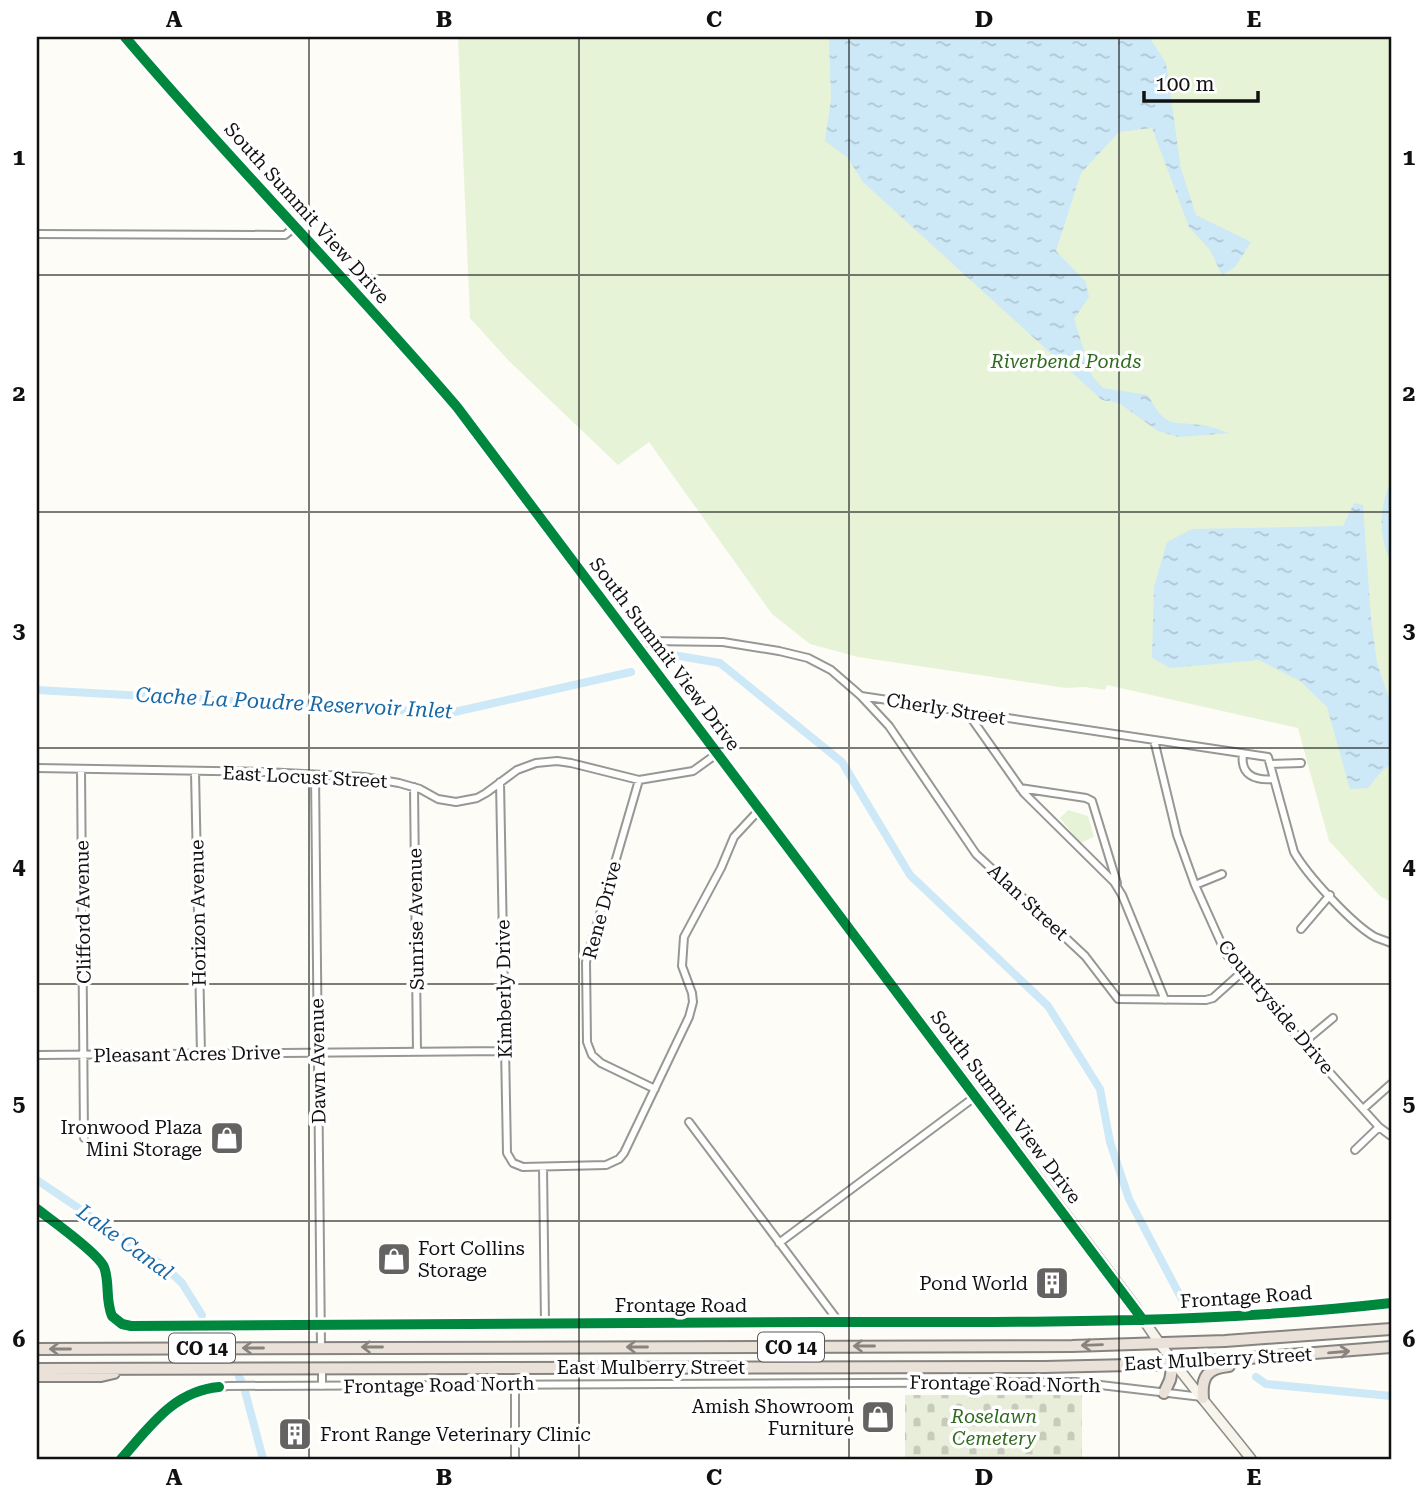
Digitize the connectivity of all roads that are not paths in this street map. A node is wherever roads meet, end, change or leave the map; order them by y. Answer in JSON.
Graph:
{"nodes":[{"id":1,"x":125,"y":37,"type":"edge"},
{"id":2,"x":295,"y":227,"type":"junction"},
{"id":3,"x":37,"y":234,"type":"edge"},
{"id":4,"x":639,"y":649,"type":"junction"},
{"id":5,"x":860,"y":696,"type":"junction"},
{"id":6,"x":967,"y":712,"type":"junction"},
{"id":7,"x":1154,"y":740,"type":"junction"},
{"id":8,"x":718,"y":753,"type":"junction"},
{"id":9,"x":1243,"y":754,"type":"junction"},
{"id":10,"x":1269,"y":761,"type":"junction"},
{"id":11,"x":1301,"y":763,"type":"dead end"},
{"id":12,"x":37,"y":768,"type":"edge"},
{"id":13,"x":81,"y":769,"type":"junction"},
{"id":14,"x":195,"y":772,"type":"junction"},
{"id":15,"x":315,"y":775,"type":"junction"},
{"id":16,"x":1274,"y":779,"type":"junction"},
{"id":17,"x":639,"y":780,"type":"junction"},
{"id":18,"x":500,"y":782,"type":"junction"},
{"id":19,"x":414,"y":787,"type":"junction"},
{"id":20,"x":1020,"y":788,"type":"junction"},
{"id":21,"x":760,"y":809,"type":"junction"},
{"id":22,"x":1222,"y":874,"type":"dead end"},
{"id":23,"x":1195,"y":885,"type":"junction"},
{"id":24,"x":1122,"y":895,"type":"junction"},
{"id":25,"x":1330,"y":895,"type":"junction"},
{"id":26,"x":1301,"y":929,"type":"dead end"},
{"id":27,"x":1391,"y":943,"type":"edge"},
{"id":28,"x":1242,"y":972,"type":"junction"},
{"id":29,"x":1165,"y":1000,"type":"junction"},
{"id":30,"x":1333,"y":1018,"type":"dead end"},
{"id":31,"x":1303,"y":1044,"type":"junction"},
{"id":32,"x":505,"y":1051,"type":"junction"},
{"id":33,"x":417,"y":1052,"type":"junction"},
{"id":34,"x":318,"y":1053,"type":"junction"},
{"id":35,"x":201,"y":1054,"type":"junction"},
{"id":36,"x":37,"y":1055,"type":"edge"},
{"id":37,"x":85,"y":1055,"type":"junction"},
{"id":38,"x":1391,"y":1084,"type":"edge"},
{"id":39,"x":655,"y":1089,"type":"junction"},
{"id":40,"x":976,"y":1096,"type":"junction"},
{"id":41,"x":1363,"y":1109,"type":"junction"},
{"id":42,"x":689,"y":1122,"type":"dead end"},
{"id":43,"x":1379,"y":1127,"type":"junction"},
{"id":44,"x":1391,"y":1136,"type":"edge"},
{"id":45,"x":84,"y":1138,"type":"dead end"},
{"id":46,"x":1355,"y":1150,"type":"dead end"},
{"id":47,"x":543,"y":1167,"type":"junction"},
{"id":48,"x":37,"y":1209,"type":"edge"},
{"id":49,"x":779,"y":1242,"type":"junction"},
{"id":50,"x":1391,"y":1303,"type":"edge"},
{"id":51,"x":1143,"y":1320,"type":"junction"},
{"id":52,"x":839,"y":1322,"type":"junction"},
{"id":53,"x":545,"y":1323,"type":"junction"},
{"id":54,"x":321,"y":1325,"type":"junction"},
{"id":55,"x":1391,"y":1329,"type":"edge"},
{"id":56,"x":1160,"y":1343,"type":"junction"},
{"id":57,"x":321,"y":1347,"type":"junction"},
{"id":58,"x":1391,"y":1347,"type":"edge"},
{"id":59,"x":37,"y":1349,"type":"edge"},
{"id":60,"x":1276,"y":1357,"type":"junction"},
{"id":61,"x":1173,"y":1364,"type":"junction"},
{"id":62,"x":322,"y":1367,"type":"junction"},
{"id":63,"x":134,"y":1368,"type":"junction"},
{"id":64,"x":37,"y":1369,"type":"edge"},
{"id":65,"x":37,"y":1376,"type":"edge"},
{"id":66,"x":515,"y":1384,"type":"junction"},
{"id":67,"x":322,"y":1386,"type":"junction"},
{"id":68,"x":1164,"y":1393,"type":"junction"},
{"id":69,"x":1203,"y":1398,"type":"junction"},
{"id":70,"x":121,"y":1459,"type":"edge"},
{"id":71,"x":515,"y":1459,"type":"edge"},
{"id":72,"x":1251,"y":1459,"type":"edge"}],
"edges":[{"from":1,"to":2,"type":"street","name":"South Summit View Drive"},
{"from":2,"to":3,"type":"street"},
{"from":2,"to":4,"type":"street","name":"South Summit View Drive"},
{"from":4,"to":5,"type":"street","name":"Cherly Street"},
{"from":4,"to":8,"type":"street","name":"South Summit View Drive"},
{"from":5,"to":6,"type":"street","name":"Cherly Street"},
{"from":5,"to":29,"type":"street","name":"Alan Street"},
{"from":6,"to":7,"type":"street","name":"Cherly Street"},
{"from":6,"to":20,"type":"street"},
{"from":7,"to":9,"type":"street","name":"Cherly Street"},
{"from":7,"to":23,"type":"street","name":"Countryside Drive"},
{"from":8,"to":17,"type":"street","name":"East Locust Street"},
{"from":8,"to":21,"type":"street","name":"South Summit View Drive"},
{"from":9,"to":10,"type":"street","name":"Cherly Street"},
{"from":9,"to":16,"type":"street"},
{"from":10,"to":11,"type":"street","name":"Cherly Street"},
{"from":10,"to":16,"type":"street"},
{"from":12,"to":13,"type":"street","name":"East Locust Street"},
{"from":13,"to":14,"type":"street","name":"East Locust Street"},
{"from":13,"to":37,"type":"street","name":"Clifford Avenue"},
{"from":14,"to":15,"type":"street","name":"East Locust Street"},
{"from":14,"to":35,"type":"street","name":"Horizon Avenue"},
{"from":15,"to":19,"type":"street","name":"East Locust Street"},
{"from":15,"to":34,"type":"street","name":"Dawn Avenue"},
{"from":16,"to":25,"type":"street"},
{"from":17,"to":18,"type":"street","name":"East Locust Street"},
{"from":17,"to":39,"type":"street","name":"Rene Drive"},
{"from":18,"to":19,"type":"street","name":"East Locust Street"},
{"from":18,"to":32,"type":"street","name":"Kimberly Drive"},
{"from":19,"to":33,"type":"street","name":"Sunrise Avenue"},
{"from":20,"to":24,"type":"street"},
{"from":20,"to":24,"type":"street"},
{"from":21,"to":39,"type":"street"},
{"from":21,"to":40,"type":"street","name":"South Summit View Drive"},
{"from":22,"to":23,"type":"street"},
{"from":23,"to":28,"type":"street","name":"Countryside Drive"},
{"from":24,"to":29,"type":"street"},
{"from":25,"to":26,"type":"street"},
{"from":25,"to":27,"type":"street"},
{"from":28,"to":29,"type":"street","name":"Alan Street"},
{"from":28,"to":31,"type":"street","name":"Countryside Drive"},
{"from":30,"to":31,"type":"street"},
{"from":31,"to":41,"type":"street","name":"Countryside Drive"},
{"from":32,"to":33,"type":"street","name":"Pleasant Acres Drive"},
{"from":32,"to":47,"type":"street","name":"Kimberly Drive"},
{"from":33,"to":34,"type":"street","name":"Pleasant Acres Drive"},
{"from":34,"to":35,"type":"street","name":"Pleasant Acres Drive"},
{"from":34,"to":54,"type":"street","name":"Dawn Avenue"},
{"from":35,"to":37,"type":"street","name":"Pleasant Acres Drive"},
{"from":36,"to":37,"type":"street","name":"Pleasant Acres Drive"},
{"from":37,"to":45,"type":"street","name":"Clifford Avenue"},
{"from":38,"to":41,"type":"street"},
{"from":39,"to":47,"type":"street"},
{"from":40,"to":49,"type":"street"},
{"from":40,"to":51,"type":"street","name":"South Summit View Drive"},
{"from":41,"to":43,"type":"street","name":"Countryside Drive"},
{"from":42,"to":49,"type":"street"},
{"from":43,"to":44,"type":"street","name":"Countryside Drive"},
{"from":43,"to":46,"type":"street"},
{"from":47,"to":53,"type":"street"},
{"from":48,"to":54,"type":"street","name":"Frontage Road"},
{"from":49,"to":52,"type":"street"},
{"from":50,"to":51,"type":"street","name":"Frontage Road"},
{"from":51,"to":52,"type":"street","name":"Frontage Road"},
{"from":51,"to":56,"type":"street","name":"South Summit View Drive"},
{"from":52,"to":53,"type":"street","name":"Frontage Road"},
{"from":53,"to":54,"type":"street","name":"Frontage Road"},
{"from":54,"to":57,"type":"street","name":"Dawn Avenue"},
{"from":55,"to":56,"type":"highway","name":"East Mulberry Street","number":"CO 14"},
{"from":56,"to":57,"type":"highway","name":"East Mulberry Street","number":"CO 14","one_way":true},
{"from":56,"to":61,"type":"street","name":"South Summit View Drive"},
{"from":57,"to":59,"type":"highway","name":"East Mulberry Street","number":"CO 14","one_way":true},
{"from":60,"to":58,"type":"highway","name":"East Mulberry Street","number":"CO 14","one_way":true},
{"from":60,"to":61,"type":"highway","name":"East Mulberry Street","number":"CO 14"},
{"from":60,"to":69,"type":"highway"},
{"from":61,"to":62,"type":"highway","name":"East Mulberry Street","number":"CO 14"},
{"from":61,"to":68,"type":"highway"},
{"from":61,"to":69,"type":"street","name":"South Summit View Drive"},
{"from":62,"to":63,"type":"highway","name":"East Mulberry Street","number":"CO 14"},
{"from":62,"to":67,"type":"street"},
{"from":63,"to":64,"type":"highway","name":"East Mulberry Street","number":"CO 14"},
{"from":63,"to":65,"type":"highway"},
{"from":66,"to":67,"type":"street","name":"Frontage Road North"},
{"from":66,"to":68,"type":"street","name":"Frontage Road North"},
{"from":66,"to":71,"type":"street"},
{"from":67,"to":70,"type":"street","name":"Frontage Road North"},
{"from":68,"to":69,"type":"street","name":"Frontage Road North"},
{"from":69,"to":72,"type":"street","name":"South Summit View Drive"}]}
